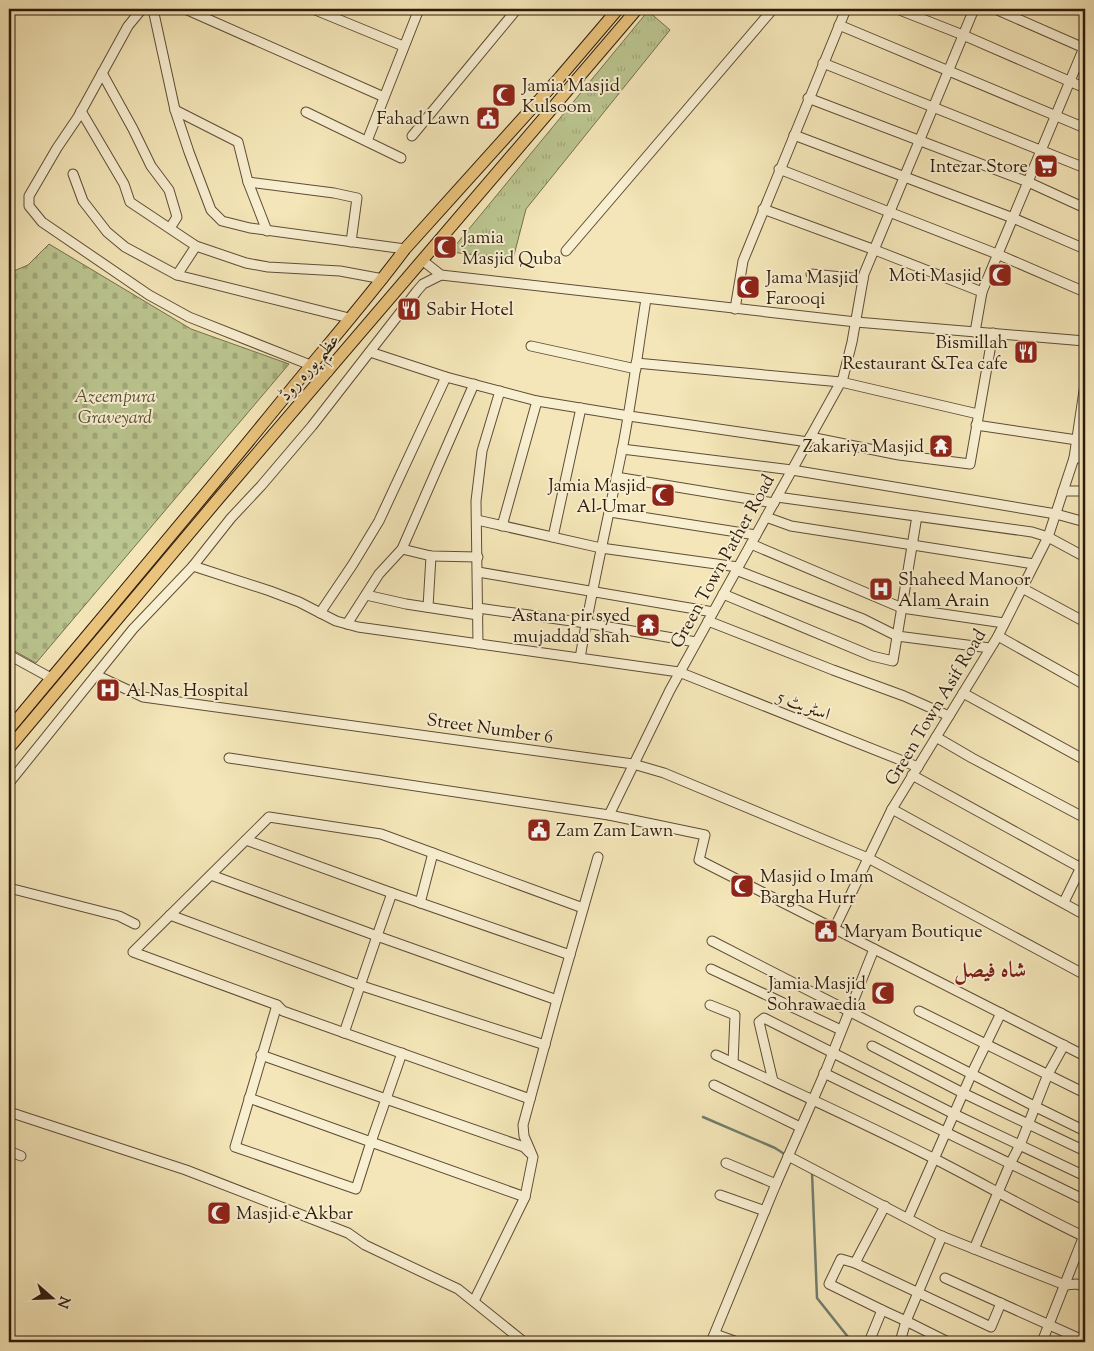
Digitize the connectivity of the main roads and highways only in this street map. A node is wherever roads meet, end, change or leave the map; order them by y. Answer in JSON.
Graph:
{"nodes":[{"id":1,"x":618,"y":9,"type":"edge"},
{"id":2,"x":637,"y":9,"type":"edge"},
{"id":3,"x":9,"y":729,"type":"edge"},
{"id":4,"x":9,"y":748,"type":"edge"}],
"edges":[{"from":1,"to":3,"type":"main road","name":"عظیم پورہ روڈ"},
{"from":2,"to":4,"type":"main road","name":"عظیم پورہ روڈ"}]}
